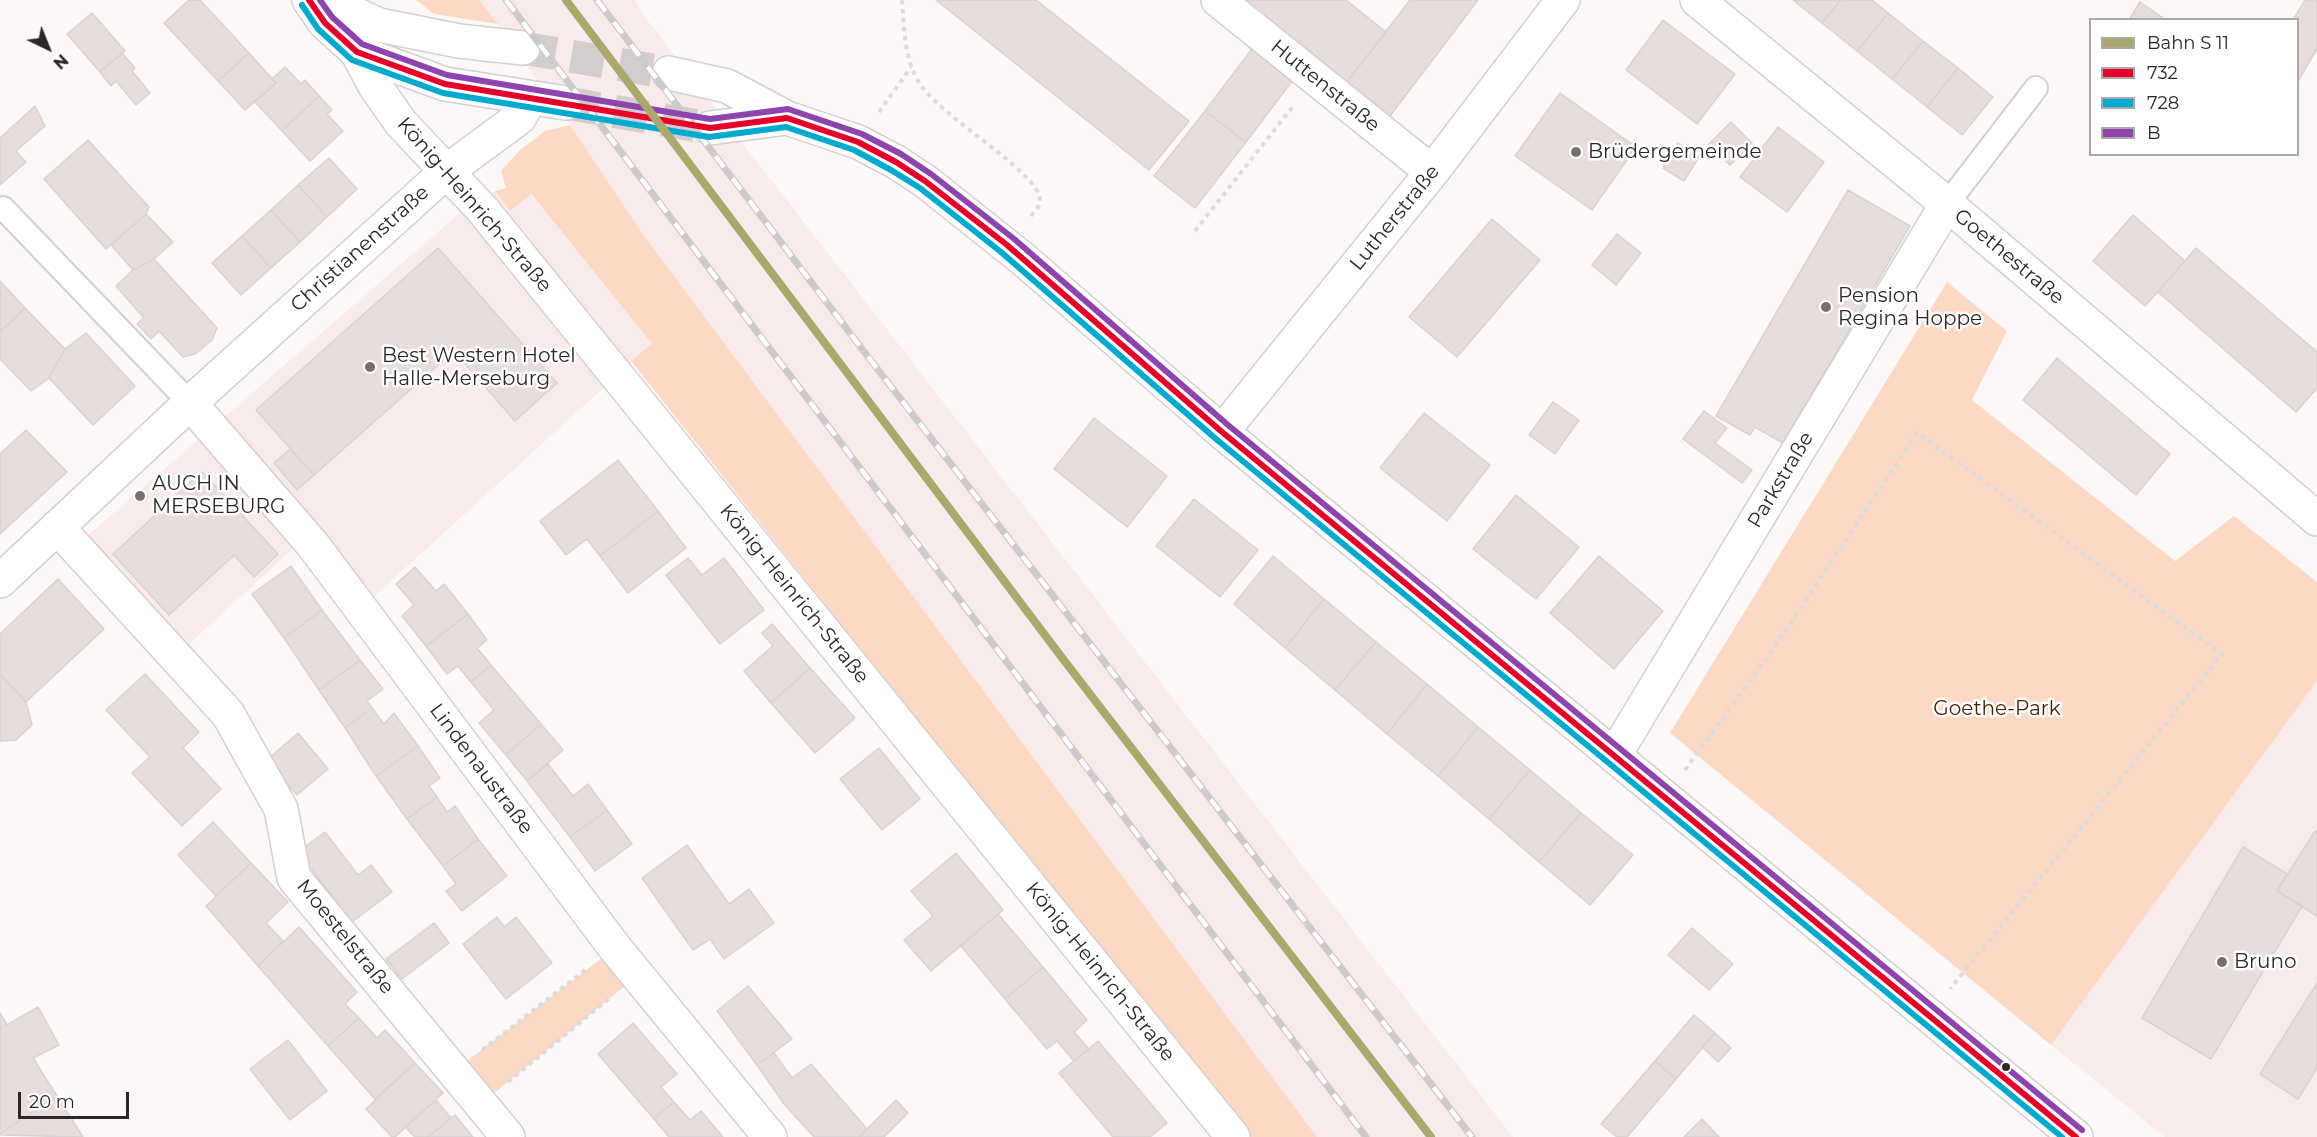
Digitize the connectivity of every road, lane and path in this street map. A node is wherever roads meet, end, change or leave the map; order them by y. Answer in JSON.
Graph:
{"nodes":[{"id":1,"x":309,"y":0,"type":"edge"},
{"id":2,"x":325,"y":0,"type":"edge"},
{"id":3,"x":902,"y":0,"type":"edge"},
{"id":4,"x":1218,"y":0,"type":"edge"},
{"id":5,"x":1563,"y":0,"type":"edge"},
{"id":6,"x":1697,"y":0,"type":"edge"},
{"id":7,"x":523,"y":48,"type":"tunnel mouth"},
{"id":8,"x":357,"y":52,"type":"junction"},
{"id":9,"x":911,"y":66,"type":"junction"},
{"id":10,"x":669,"y":73,"type":"tunnel mouth"},
{"id":11,"x":1315,"y":78,"type":"junction"},
{"id":12,"x":2036,"y":88,"type":"dead end"},
{"id":13,"x":531,"y":98,"type":"junction"},
{"id":14,"x":566,"y":103,"type":"tunnel mouth"},
{"id":15,"x":882,"y":106,"type":"dead end"},
{"id":16,"x":787,"y":118,"type":"junction"},
{"id":17,"x":710,"y":128,"type":"tunnel mouth"},
{"id":18,"x":447,"y":171,"type":"junction"},
{"id":19,"x":1432,"y":172,"type":"junction"},
{"id":20,"x":1947,"y":204,"type":"junction"},
{"id":21,"x":3,"y":208,"type":"dead end"},
{"id":22,"x":1195,"y":231,"type":"dead end"},
{"id":23,"x":1007,"y":245,"type":"junction"},
{"id":24,"x":190,"y":403,"type":"junction"},
{"id":25,"x":1222,"y":432,"type":"junction"},
{"id":26,"x":2317,"y":519,"type":"edge"},
{"id":27,"x":57,"y":527,"type":"junction"},
{"id":28,"x":0,"y":581,"type":"edge"},
{"id":29,"x":1614,"y":756,"type":"junction"},
{"id":30,"x":1666,"y":799,"type":"junction"},
{"id":31,"x":615,"y":948,"type":"junction"},
{"id":32,"x":637,"y":976,"type":"junction"},
{"id":33,"x":1929,"y":1015,"type":"junction"},
{"id":34,"x":454,"y":1071,"type":"junction"},
{"id":35,"x":481,"y":1104,"type":"junction"},
{"id":36,"x":508,"y":1137,"type":"edge"},
{"id":37,"x":770,"y":1137,"type":"edge"},
{"id":38,"x":1233,"y":1137,"type":"edge"},
{"id":39,"x":2076,"y":1137,"type":"edge"}],
"edges":[{"from":1,"to":8,"type":"street","name":"König-Heinrich-Straße"},
{"from":2,"to":7,"type":"street"},
{"from":3,"to":9,"type":"path"},
{"from":4,"to":11,"type":"street","name":"Huttenstraße"},
{"from":5,"to":19,"type":"street","name":"Lutherstraße"},
{"from":6,"to":20,"type":"street","name":"Goethestraße"},
{"from":8,"to":13,"type":"street","name":"König-Heinrich-Straße"},
{"from":8,"to":18,"type":"street","name":"König-Heinrich-Straße"},
{"from":9,"to":15,"type":"path"},
{"from":9,"to":23,"type":"path"},
{"from":10,"to":16,"type":"street"},
{"from":11,"to":19,"type":"street","name":"Huttenstraße"},
{"from":11,"to":22,"type":"path"},
{"from":12,"to":20,"type":"lane"},
{"from":13,"to":14,"type":"street","name":"König-Heinrich-Straße"},
{"from":13,"to":18,"type":"street","name":"Christianenstraße"},
{"from":16,"to":17,"type":"street"},
{"from":16,"to":23,"type":"street"},
{"from":18,"to":24,"type":"street","name":"Christianenstraße"},
{"from":18,"to":38,"type":"street","name":"König-Heinrich-Straße"},
{"from":19,"to":25,"type":"street","name":"Lutherstraße"},
{"from":20,"to":26,"type":"street","name":"Goethestraße"},
{"from":20,"to":29,"type":"street","name":"Parkstraße"},
{"from":21,"to":24,"type":"lane"},
{"from":23,"to":25,"type":"street"},
{"from":24,"to":27,"type":"street","name":"Christianenstraße"},
{"from":24,"to":31,"type":"street","name":"Lindenaustraße"},
{"from":25,"to":29,"type":"street"},
{"from":27,"to":28,"type":"street","name":"Christianenstraße"},
{"from":27,"to":34,"type":"street","name":"Moestelstraße"},
{"from":29,"to":30,"type":"street"},
{"from":30,"to":33,"type":"street"},
{"from":30,"to":33,"type":"path"},
{"from":31,"to":32,"type":"street","name":"Lindenaustraße"},
{"from":31,"to":34,"type":"path"},
{"from":32,"to":35,"type":"path"},
{"from":32,"to":37,"type":"street","name":"Lindenaustraße"},
{"from":33,"to":39,"type":"street"},
{"from":34,"to":35,"type":"street","name":"Moestelstraße"},
{"from":35,"to":36,"type":"street","name":"Moestelstraße"}]}
